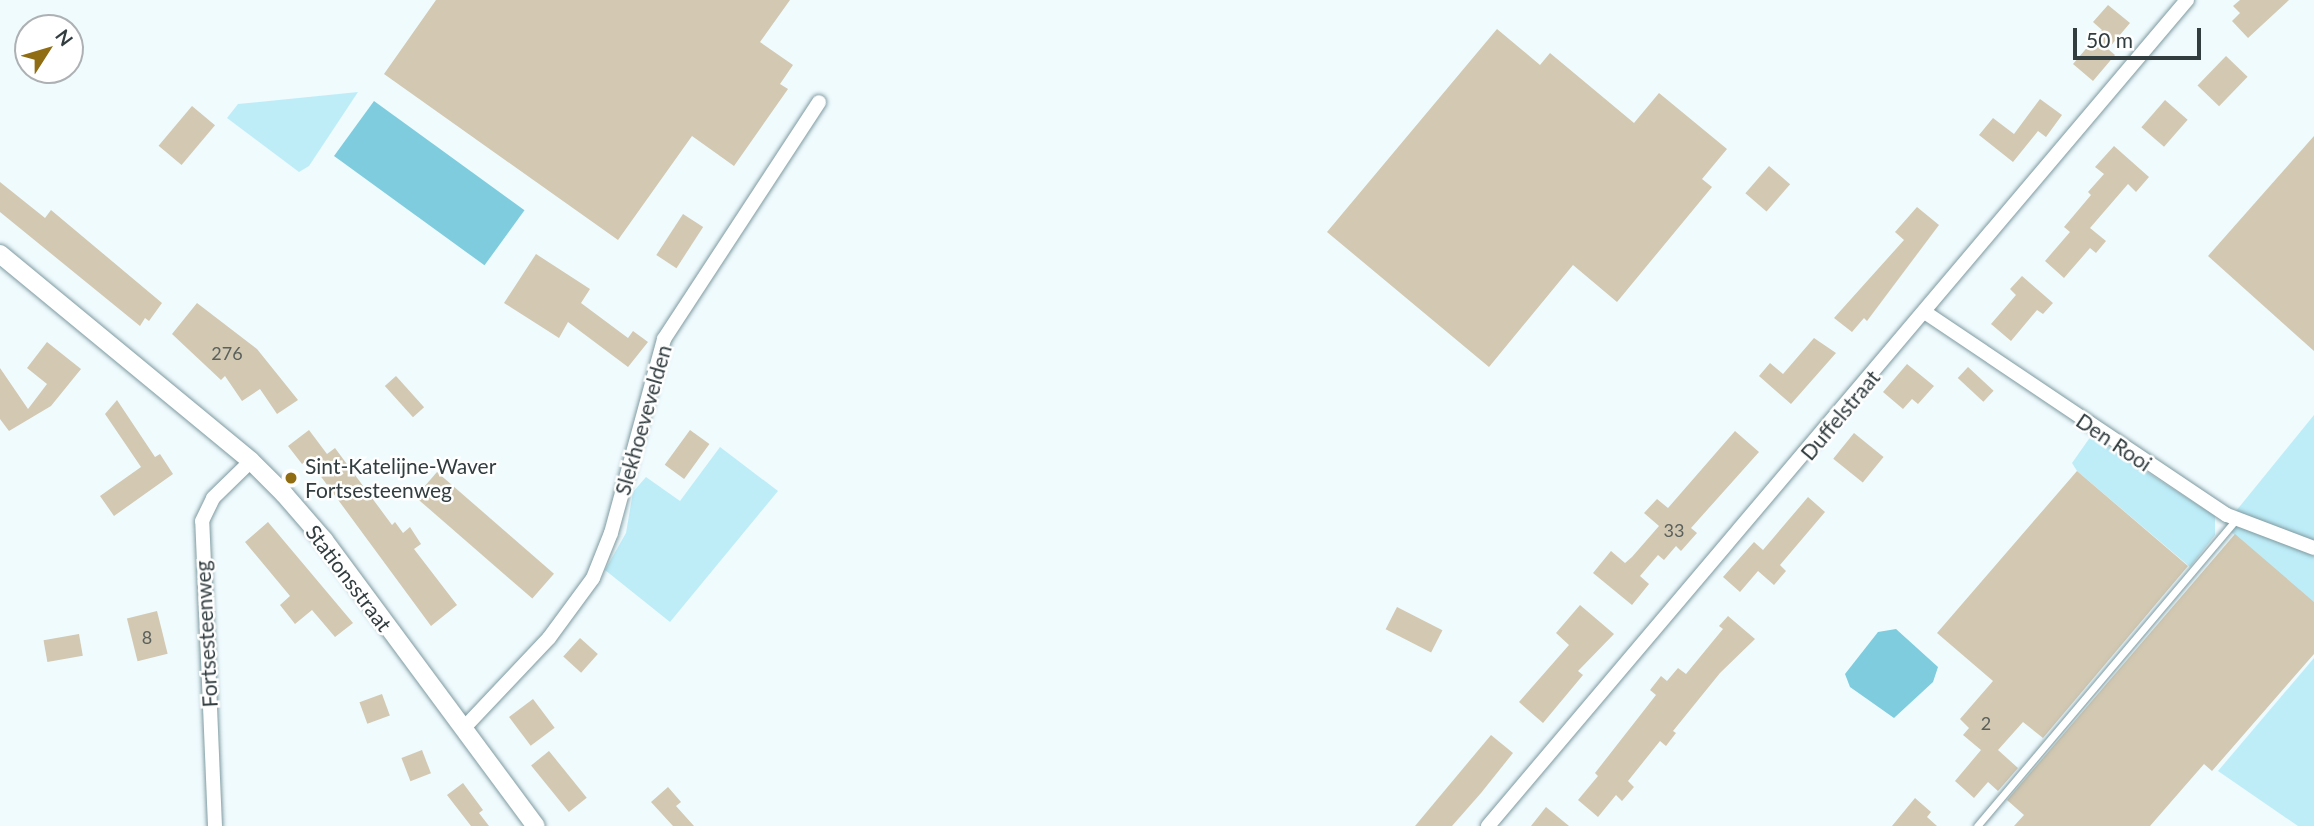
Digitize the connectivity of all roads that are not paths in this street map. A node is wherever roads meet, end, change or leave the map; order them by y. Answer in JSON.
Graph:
{"nodes":[{"id":1,"x":2187,"y":0,"type":"edge"},
{"id":2,"x":820,"y":102,"type":"dead end"},
{"id":3,"x":0,"y":254,"type":"edge"},
{"id":4,"x":1926,"y":313,"type":"junction"},
{"id":5,"x":251,"y":461,"type":"junction"},
{"id":6,"x":2237,"y":519,"type":"junction"},
{"id":7,"x":2314,"y":548,"type":"edge"},
{"id":8,"x":463,"y":730,"type":"junction"},
{"id":9,"x":215,"y":826,"type":"edge"},
{"id":10,"x":536,"y":826,"type":"edge"},
{"id":11,"x":1488,"y":826,"type":"edge"},
{"id":12,"x":1977,"y":826,"type":"edge"}],
"edges":[{"from":1,"to":4,"type":"street","name":"Duffelstraat"},
{"from":2,"to":8,"type":"street","name":"Slekhoevevelden"},
{"from":3,"to":5,"type":"street","name":"Stationsstraat"},
{"from":4,"to":6,"type":"street","name":"Den Rooi"},
{"from":4,"to":11,"type":"street","name":"Duffelstraat"},
{"from":5,"to":8,"type":"street","name":"Stationsstraat"},
{"from":5,"to":9,"type":"street","name":"Fortsesteenweg"},
{"from":6,"to":7,"type":"street","name":"Den Rooi"},
{"from":6,"to":12,"type":"lane"},
{"from":8,"to":10,"type":"street","name":"Stationsstraat"}]}
